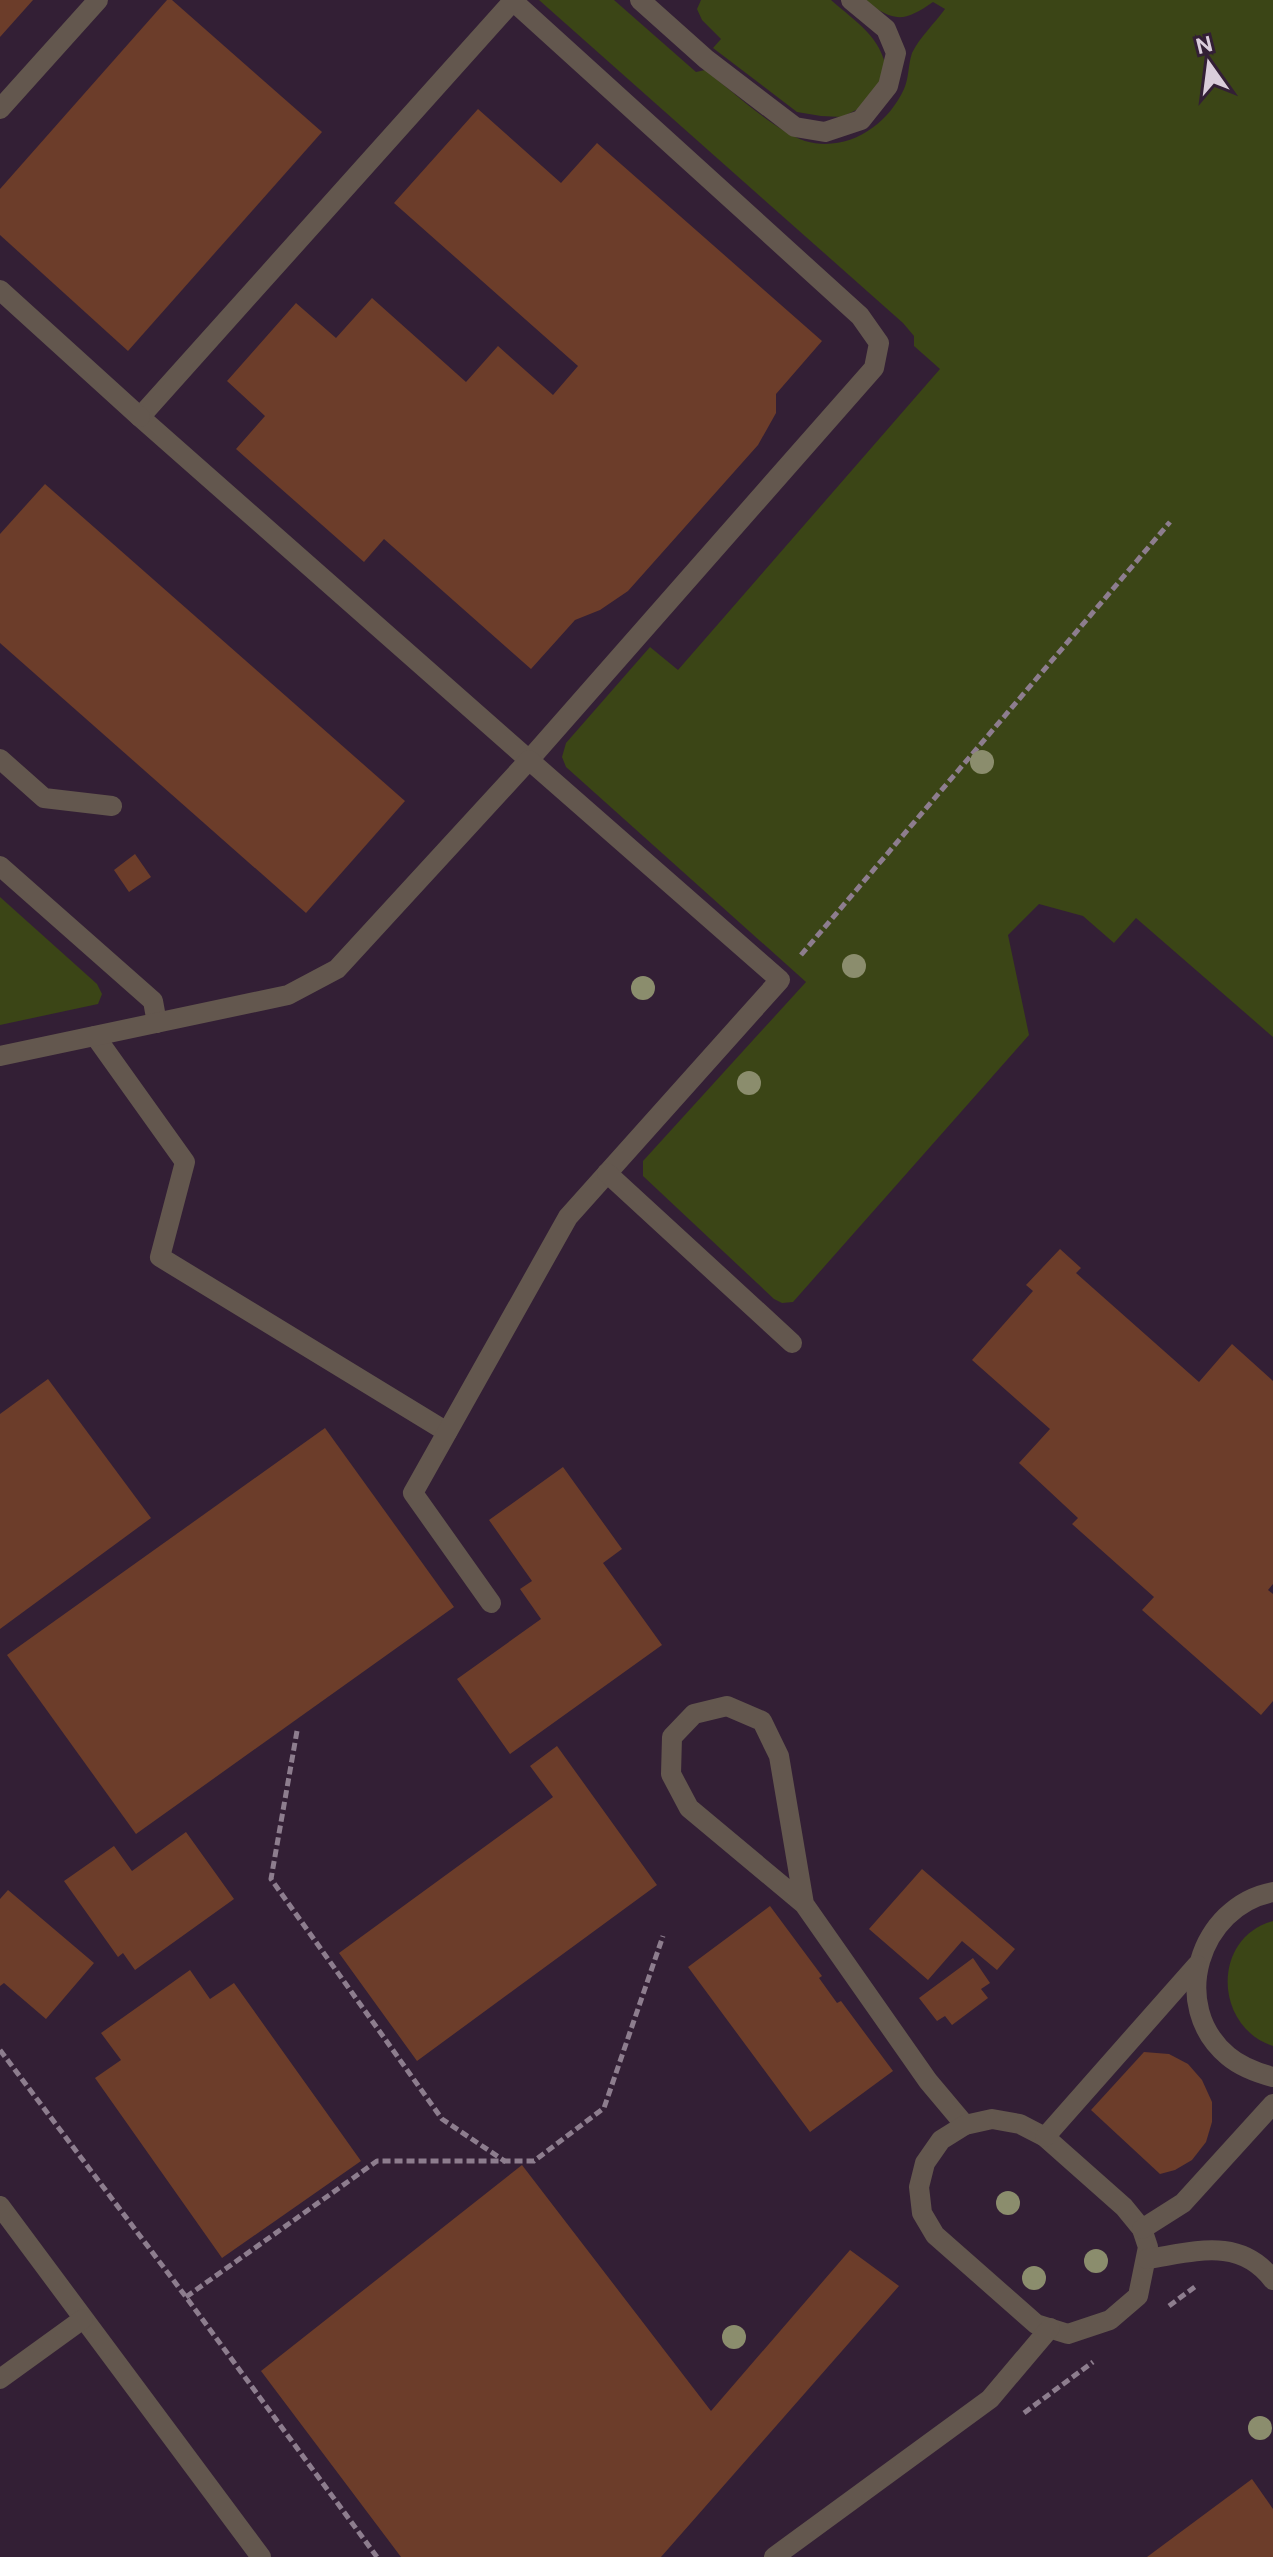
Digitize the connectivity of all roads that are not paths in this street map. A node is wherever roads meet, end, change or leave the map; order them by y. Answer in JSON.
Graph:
{"nodes":[{"id":1,"x":98,"y":0,"type":"edge"},
{"id":2,"x":640,"y":0,"type":"edge"},
{"id":3,"x":851,"y":0,"type":"edge"},
{"id":4,"x":0,"y":109,"type":"edge"},
{"id":5,"x":0,"y":290,"type":"edge"},
{"id":6,"x":140,"y":417,"type":"junction"},
{"id":7,"x":0,"y":759,"type":"edge"},
{"id":8,"x":529,"y":760,"type":"junction"},
{"id":9,"x":112,"y":806,"type":"dead end"},
{"id":10,"x":0,"y":866,"type":"edge"},
{"id":11,"x":157,"y":1023,"type":"junction"},
{"id":12,"x":95,"y":1036,"type":"junction"},
{"id":13,"x":0,"y":1056,"type":"edge"},
{"id":14,"x":607,"y":1173,"type":"junction"},
{"id":15,"x":792,"y":1343,"type":"dead end"},
{"id":16,"x":447,"y":1432,"type":"junction"},
{"id":17,"x":491,"y":1603,"type":"dead end"},
{"id":18,"x":1273,"y":1892,"type":"edge"},
{"id":19,"x":804,"y":1904,"type":"junction"},
{"id":20,"x":1197,"y":1965,"type":"junction"},
{"id":21,"x":1273,"y":2077,"type":"edge"},
{"id":22,"x":1273,"y":2104,"type":"edge"},
{"id":23,"x":965,"y":2125,"type":"junction"},
{"id":24,"x":1045,"y":2137,"type":"junction"},
{"id":25,"x":0,"y":2206,"type":"edge"},
{"id":26,"x":1142,"y":2229,"type":"junction"},
{"id":27,"x":1147,"y":2259,"type":"junction"},
{"id":28,"x":1273,"y":2280,"type":"edge"},
{"id":29,"x":83,"y":2319,"type":"junction"},
{"id":30,"x":1050,"y":2328,"type":"junction"},
{"id":31,"x":0,"y":2379,"type":"edge"},
{"id":32,"x":261,"y":2557,"type":"edge"},
{"id":33,"x":774,"y":2557,"type":"edge"}],
"edges":[{"from":1,"to":4,"type":"lane"},
{"from":2,"to":3,"type":"lane"},
{"from":5,"to":6,"type":"lane"},
{"from":6,"to":8,"type":"lane"},
{"from":6,"to":8,"type":"lane"},
{"from":7,"to":9,"type":"lane"},
{"from":8,"to":11,"type":"lane"},
{"from":8,"to":14,"type":"lane"},
{"from":10,"to":11,"type":"lane"},
{"from":11,"to":12,"type":"lane"},
{"from":12,"to":13,"type":"lane"},
{"from":12,"to":16,"type":"lane"},
{"from":14,"to":15,"type":"lane"},
{"from":14,"to":16,"type":"lane"},
{"from":16,"to":17,"type":"lane"},
{"from":18,"to":20,"type":"lane"},
{"from":19,"to":19,"type":"lane"},
{"from":19,"to":23,"type":"lane"},
{"from":20,"to":21,"type":"lane"},
{"from":20,"to":24,"type":"lane"},
{"from":22,"to":26,"type":"lane"},
{"from":23,"to":24,"type":"lane"},
{"from":23,"to":30,"type":"lane"},
{"from":24,"to":26,"type":"lane"},
{"from":25,"to":29,"type":"lane"},
{"from":26,"to":27,"type":"lane"},
{"from":27,"to":28,"type":"lane"},
{"from":27,"to":30,"type":"lane"},
{"from":29,"to":31,"type":"lane"},
{"from":29,"to":32,"type":"lane"},
{"from":30,"to":33,"type":"lane"}]}
